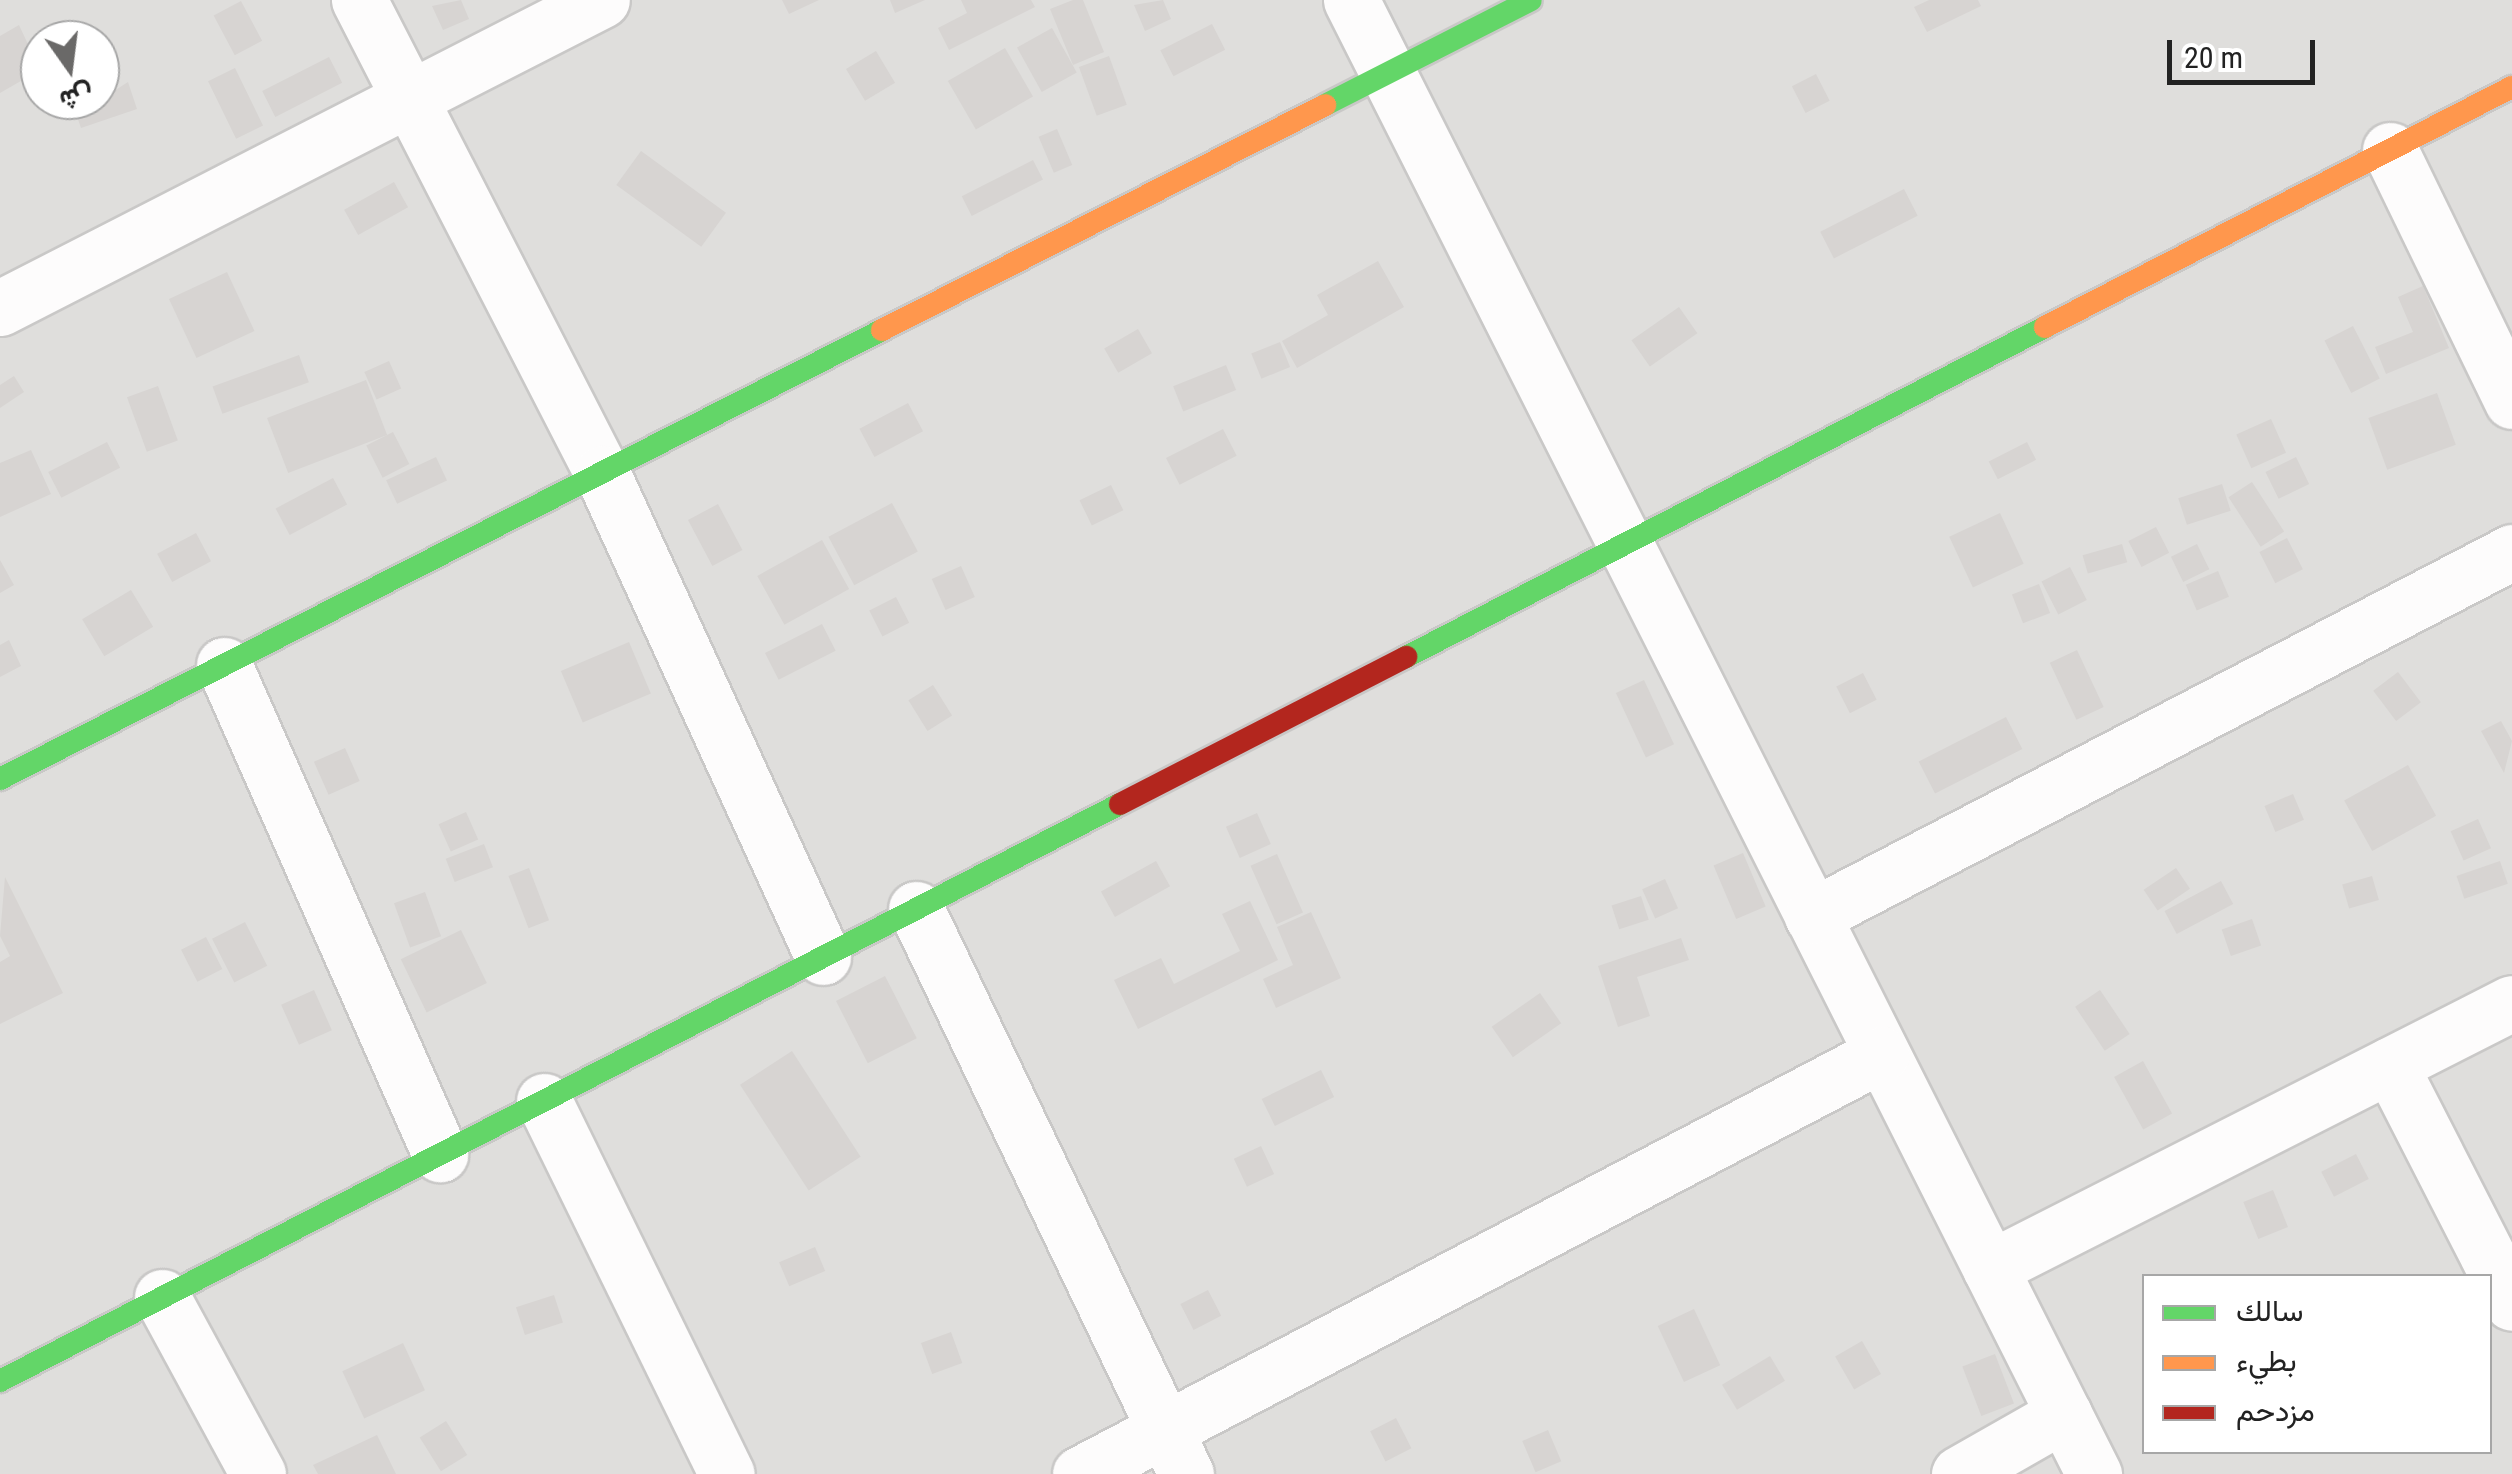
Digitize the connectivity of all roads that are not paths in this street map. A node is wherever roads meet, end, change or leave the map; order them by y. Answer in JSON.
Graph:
{"nodes":[{"id":1,"x":359,"y":0,"type":"edge"},
{"id":2,"x":602,"y":0,"type":"edge"},
{"id":3,"x":1351,"y":0,"type":"edge"},
{"id":4,"x":1531,"y":0,"type":"edge"},
{"id":5,"x":1387,"y":72,"type":"junction"},
{"id":6,"x":2512,"y":87,"type":"edge"},
{"id":7,"x":410,"y":98,"type":"junction"},
{"id":8,"x":2390,"y":150,"type":"junction"},
{"id":9,"x":0,"y":308,"type":"edge"},
{"id":10,"x":2512,"y":401,"type":"edge"},
{"id":11,"x":602,"y":473,"type":"junction"},
{"id":12,"x":1625,"y":544,"type":"junction"},
{"id":13,"x":2512,"y":552,"type":"edge"},
{"id":14,"x":224,"y":665,"type":"junction"},
{"id":15,"x":0,"y":779,"type":"edge"},
{"id":16,"x":916,"y":908,"type":"junction"},
{"id":17,"x":1812,"y":916,"type":"junction"},
{"id":18,"x":822,"y":957,"type":"junction"},
{"id":19,"x":2512,"y":1003,"type":"edge"},
{"id":20,"x":1882,"y":1054,"type":"junction"},
{"id":21,"x":2390,"y":1065,"type":"junction"},
{"id":22,"x":544,"y":1101,"type":"junction"},
{"id":23,"x":440,"y":1154,"type":"junction"},
{"id":24,"x":1990,"y":1268,"type":"junction"},
{"id":25,"x":162,"y":1297,"type":"junction"},
{"id":26,"x":2512,"y":1303,"type":"edge"},
{"id":27,"x":0,"y":1381,"type":"edge"},
{"id":28,"x":2064,"y":1414,"type":"junction"},
{"id":29,"x":1174,"y":1452,"type":"edge"},
{"id":30,"x":258,"y":1474,"type":"edge"},
{"id":31,"x":728,"y":1474,"type":"edge"},
{"id":32,"x":1080,"y":1474,"type":"edge"},
{"id":33,"x":1960,"y":1474,"type":"edge"},
{"id":34,"x":2094,"y":1474,"type":"edge"}],
"edges":[{"from":1,"to":7,"type":"street"},
{"from":2,"to":7,"type":"street"},
{"from":3,"to":5,"type":"street"},
{"from":4,"to":5,"type":"street"},
{"from":5,"to":11,"type":"street"},
{"from":5,"to":12,"type":"street"},
{"from":6,"to":8,"type":"street"},
{"from":7,"to":9,"type":"street"},
{"from":7,"to":11,"type":"street"},
{"from":8,"to":10,"type":"street"},
{"from":8,"to":12,"type":"street"},
{"from":11,"to":14,"type":"street"},
{"from":11,"to":18,"type":"street"},
{"from":12,"to":16,"type":"street"},
{"from":12,"to":17,"type":"street"},
{"from":13,"to":17,"type":"street"},
{"from":14,"to":15,"type":"street"},
{"from":14,"to":23,"type":"street"},
{"from":16,"to":18,"type":"street"},
{"from":16,"to":29,"type":"street"},
{"from":17,"to":20,"type":"street"},
{"from":18,"to":22,"type":"street"},
{"from":19,"to":21,"type":"street"},
{"from":20,"to":24,"type":"street"},
{"from":20,"to":29,"type":"street"},
{"from":21,"to":24,"type":"street"},
{"from":21,"to":26,"type":"street"},
{"from":22,"to":23,"type":"street"},
{"from":22,"to":31,"type":"street"},
{"from":23,"to":25,"type":"street"},
{"from":24,"to":28,"type":"street"},
{"from":25,"to":27,"type":"street"},
{"from":25,"to":30,"type":"street"},
{"from":28,"to":33,"type":"street"},
{"from":28,"to":34,"type":"street"},
{"from":29,"to":32,"type":"street"}]}
